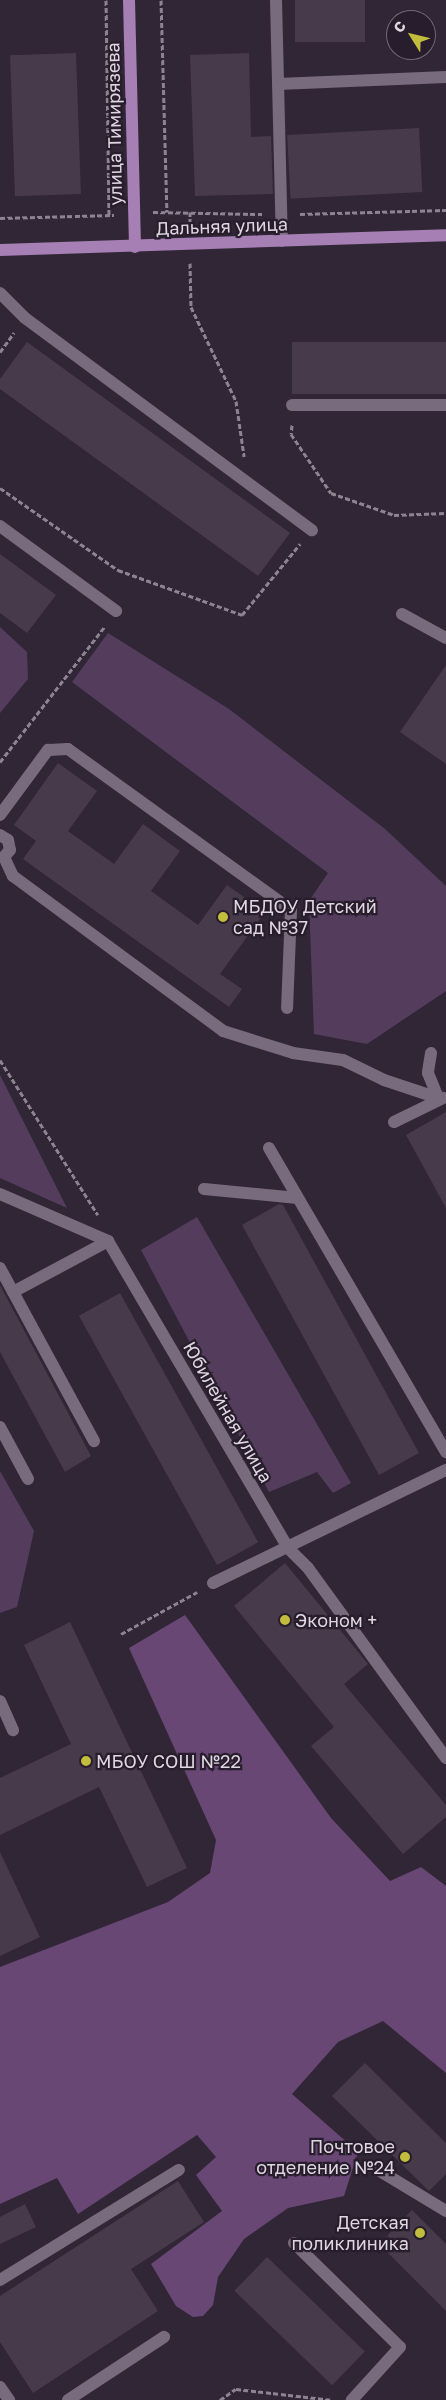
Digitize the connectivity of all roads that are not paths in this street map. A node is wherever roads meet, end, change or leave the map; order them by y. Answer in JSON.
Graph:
{"nodes":[{"id":1,"x":129,"y":0,"type":"edge"},
{"id":2,"x":276,"y":0,"type":"edge"},
{"id":3,"x":446,"y":77,"type":"edge"},
{"id":4,"x":278,"y":84,"type":"junction"},
{"id":5,"x":446,"y":235,"type":"edge"},
{"id":6,"x":282,"y":241,"type":"junction"},
{"id":7,"x":135,"y":246,"type":"junction"},
{"id":8,"x":0,"y":250,"type":"edge"},
{"id":9,"x":0,"y":293,"type":"edge"},
{"id":10,"x":292,"y":405,"type":"road end"},
{"id":11,"x":446,"y":405,"type":"edge"},
{"id":12,"x":0,"y":526,"type":"edge"},
{"id":13,"x":312,"y":530,"type":"road end"},
{"id":14,"x":116,"y":611,"type":"road end"},
{"id":15,"x":402,"y":614,"type":"dead end"},
{"id":16,"x":446,"y":638,"type":"edge"},
{"id":17,"x":0,"y":816,"type":"edge"},
{"id":18,"x":0,"y":835,"type":"edge"},
{"id":19,"x":287,"y":1008,"type":"dead end"},
{"id":20,"x":431,"y":1053,"type":"dead end"},
{"id":21,"x":442,"y":1098,"type":"edge"},
{"id":22,"x":394,"y":1122,"type":"dead end"},
{"id":23,"x":269,"y":1148,"type":"dead end"},
{"id":24,"x":204,"y":1189,"type":"dead end"},
{"id":25,"x":0,"y":1194,"type":"edge"},
{"id":26,"x":298,"y":1198,"type":"junction"},
{"id":27,"x":108,"y":1241,"type":"junction"},
{"id":28,"x":0,"y":1268,"type":"edge"},
{"id":29,"x":13,"y":1292,"type":"junction"},
{"id":30,"x":0,"y":1427,"type":"edge"},
{"id":31,"x":94,"y":1441,"type":"dead end"},
{"id":32,"x":446,"y":1452,"type":"edge"},
{"id":33,"x":446,"y":1470,"type":"edge"},
{"id":34,"x":28,"y":1479,"type":"dead end"},
{"id":35,"x":288,"y":1549,"type":"junction"},
{"id":36,"x":213,"y":1583,"type":"road end"},
{"id":37,"x":0,"y":1701,"type":"edge"},
{"id":38,"x":13,"y":1730,"type":"dead end"},
{"id":39,"x":446,"y":1758,"type":"edge"},
{"id":40,"x":179,"y":2170,"type":"dead end"},
{"id":41,"x":380,"y":2172,"type":"dead end"},
{"id":42,"x":446,"y":2211,"type":"edge"},
{"id":43,"x":294,"y":2243,"type":"dead end"},
{"id":44,"x":0,"y":2280,"type":"edge"},
{"id":45,"x":164,"y":2337,"type":"dead end"},
{"id":46,"x":0,"y":2387,"type":"edge"},
{"id":47,"x":9,"y":2400,"type":"edge"},
{"id":48,"x":68,"y":2400,"type":"edge"},
{"id":49,"x":352,"y":2400,"type":"edge"}],
"edges":[{"from":1,"to":7,"type":"main road","name":"улица Тимирязева"},
{"from":2,"to":4,"type":"street"},
{"from":3,"to":4,"type":"street"},
{"from":4,"to":6,"type":"street"},
{"from":5,"to":6,"type":"main road","name":"Дальняя улица"},
{"from":6,"to":7,"type":"main road","name":"Дальняя улица"},
{"from":7,"to":8,"type":"main road","name":"Дальняя улица"},
{"from":9,"to":13,"type":"street"},
{"from":10,"to":11,"type":"street"},
{"from":12,"to":14,"type":"street"},
{"from":15,"to":16,"type":"street"},
{"from":17,"to":19,"type":"street"},
{"from":18,"to":21,"type":"street"},
{"from":20,"to":21,"type":"street"},
{"from":21,"to":22,"type":"street"},
{"from":23,"to":26,"type":"street"},
{"from":24,"to":26,"type":"street"},
{"from":25,"to":27,"type":"street"},
{"from":26,"to":32,"type":"street"},
{"from":27,"to":29,"type":"street"},
{"from":27,"to":35,"type":"street","name":"Юбилейная улица"},
{"from":28,"to":29,"type":"street"},
{"from":29,"to":31,"type":"street"},
{"from":30,"to":34,"type":"street"},
{"from":33,"to":35,"type":"street"},
{"from":35,"to":36,"type":"street"},
{"from":35,"to":39,"type":"street","name":"Юбилейная улица"},
{"from":37,"to":38,"type":"street"},
{"from":40,"to":44,"type":"street"},
{"from":41,"to":42,"type":"street"},
{"from":43,"to":49,"type":"street"},
{"from":45,"to":48,"type":"street"},
{"from":46,"to":47,"type":"street"}]}
